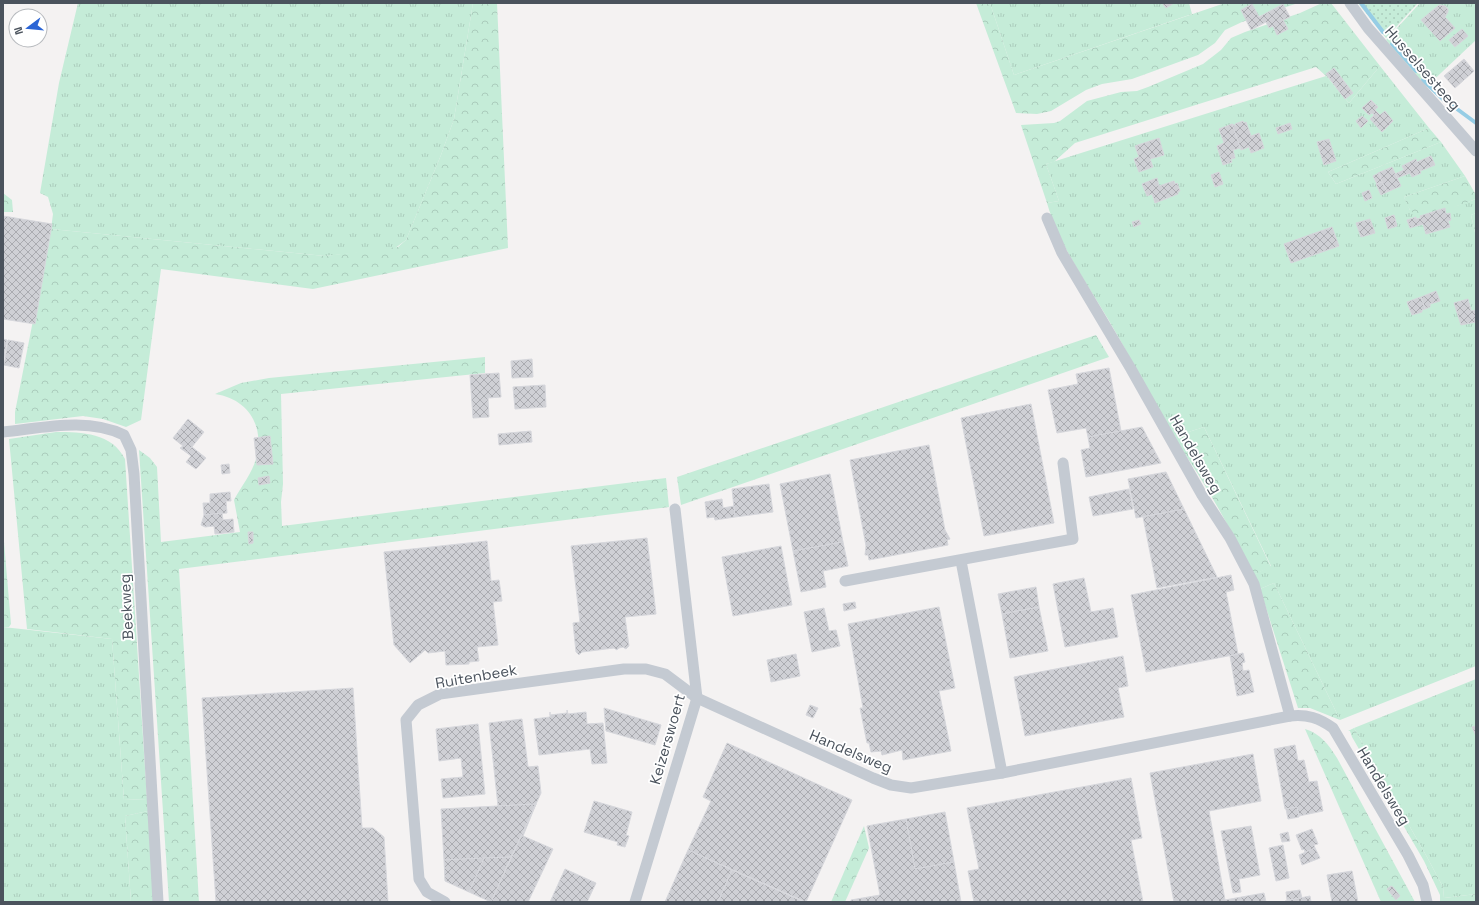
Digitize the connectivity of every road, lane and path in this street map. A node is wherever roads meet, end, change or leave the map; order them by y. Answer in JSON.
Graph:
{"nodes":[{"id":1,"x":1350,"y":3,"type":"edge"},
{"id":2,"x":1476,"y":151,"type":"edge"},
{"id":3,"x":1047,"y":218,"type":"dead end"},
{"id":4,"x":3,"y":432,"type":"edge"},
{"id":5,"x":1063,"y":463,"type":"dead end"},
{"id":6,"x":675,"y":509,"type":"dead end"},
{"id":7,"x":961,"y":561,"type":"junction"},
{"id":8,"x":845,"y":582,"type":"dead end"},
{"id":9,"x":697,"y":698,"type":"junction"},
{"id":10,"x":1290,"y":716,"type":"junction"},
{"id":11,"x":1002,"y":772,"type":"junction"},
{"id":12,"x":158,"y":902,"type":"edge"},
{"id":13,"x":445,"y":902,"type":"edge"},
{"id":14,"x":635,"y":902,"type":"edge"},
{"id":15,"x":1427,"y":902,"type":"edge"}],
"edges":[{"from":1,"to":2,"type":"street","name":"Husselsesteeg"},
{"from":3,"to":10,"type":"street","name":"Handelsweg"},
{"from":4,"to":12,"type":"street","name":"Beekweg"},
{"from":5,"to":7,"type":"street"},
{"from":6,"to":9,"type":"street","name":"Keizerswoert"},
{"from":7,"to":8,"type":"street"},
{"from":7,"to":11,"type":"street"},
{"from":9,"to":11,"type":"street","name":"Handelsweg"},
{"from":9,"to":13,"type":"street","name":"Ruitenbeek"},
{"from":9,"to":14,"type":"street","name":"Keizerswoert"},
{"from":10,"to":11,"type":"street","name":"Handelsweg"},
{"from":10,"to":15,"type":"street","name":"Handelsweg"}]}
